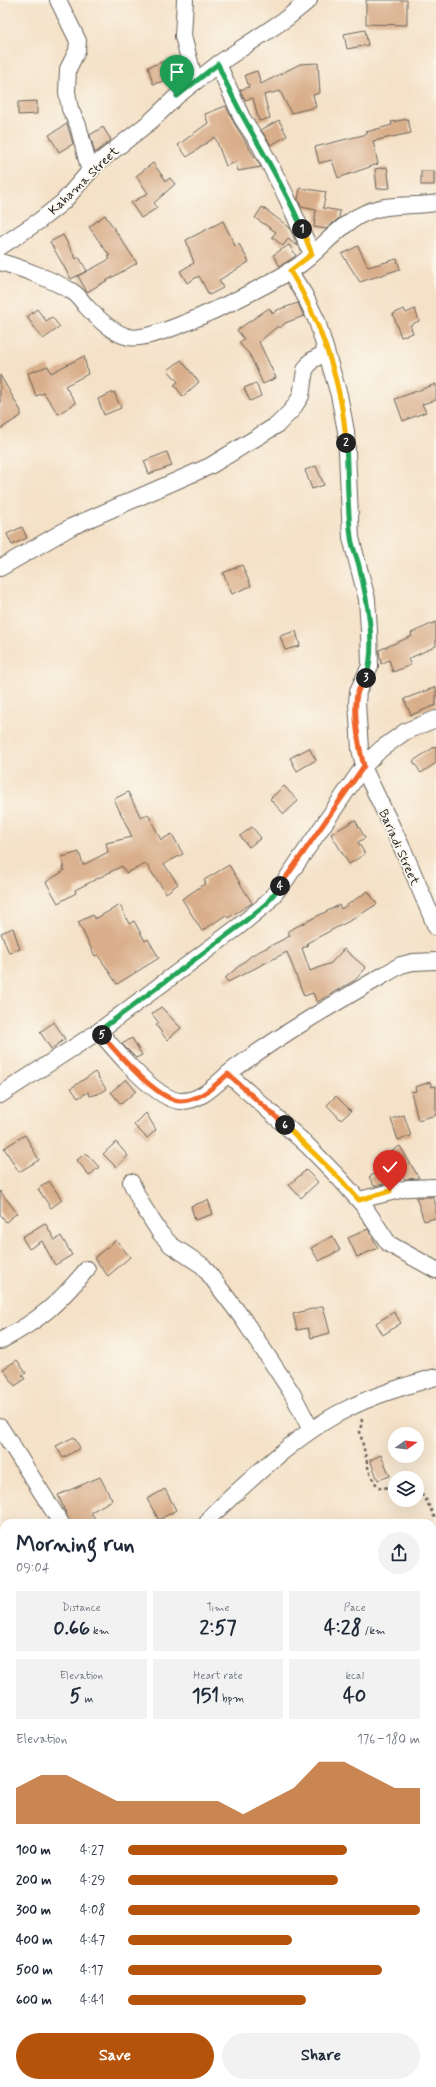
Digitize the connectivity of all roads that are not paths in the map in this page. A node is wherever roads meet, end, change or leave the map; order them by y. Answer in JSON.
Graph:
{"nodes":[{"id":1,"x":58,"y":0,"type":"edge"},
{"id":2,"x":185,"y":0,"type":"edge"},
{"id":3,"x":309,"y":0,"type":"edge"},
{"id":4,"x":218,"y":64,"type":"junction"},
{"id":5,"x":195,"y":82,"type":"junction"},
{"id":6,"x":90,"y":172,"type":"junction"},
{"id":7,"x":436,"y":203,"type":"edge"},
{"id":8,"x":0,"y":247,"type":"edge"},
{"id":9,"x":312,"y":254,"type":"junction"},
{"id":10,"x":0,"y":262,"type":"edge"},
{"id":11,"x":290,"y":271,"type":"junction"},
{"id":12,"x":326,"y":352,"type":"junction"},
{"id":13,"x":0,"y":568,"type":"edge"},
{"id":14,"x":436,"y":719,"type":"edge"},
{"id":15,"x":363,"y":766,"type":"junction"},
{"id":16,"x":436,"y":927,"type":"edge"},
{"id":17,"x":436,"y":961,"type":"edge"},
{"id":18,"x":99,"y":1031,"type":"junction"},
{"id":19,"x":228,"y":1074,"type":"junction"},
{"id":20,"x":0,"y":1095,"type":"edge"},
{"id":21,"x":131,"y":1182,"type":"dead end"},
{"id":22,"x":436,"y":1187,"type":"edge"},
{"id":23,"x":359,"y":1200,"type":"junction"},
{"id":24,"x":86,"y":1269,"type":"dead end"},
{"id":25,"x":436,"y":1270,"type":"edge"},
{"id":26,"x":0,"y":1341,"type":"edge"},
{"id":27,"x":436,"y":1377,"type":"edge"},
{"id":28,"x":0,"y":1427,"type":"edge"},
{"id":29,"x":311,"y":1430,"type":"junction"},
{"id":30,"x":59,"y":1519,"type":"edge"},
{"id":31,"x":210,"y":1519,"type":"edge"},
{"id":32,"x":186,"y":2087,"type":"edge"},
{"id":33,"x":191,"y":2087,"type":"edge"}],
"edges":[{"from":1,"to":6,"type":"street"},
{"from":2,"to":5,"type":"street"},
{"from":3,"to":4,"type":"street","name":"Kahama Street"},
{"from":4,"to":5,"type":"street","name":"Kahama Street"},
{"from":4,"to":9,"type":"street"},
{"from":5,"to":6,"type":"street","name":"Kahama Street"},
{"from":6,"to":8,"type":"street","name":"Kahama Street"},
{"from":7,"to":9,"type":"street"},
{"from":9,"to":11,"type":"street"},
{"from":10,"to":11,"type":"street"},
{"from":11,"to":12,"type":"street","name":"Bariadi Street"},
{"from":12,"to":13,"type":"street"},
{"from":12,"to":15,"type":"street","name":"Bariadi Street"},
{"from":14,"to":15,"type":"street"},
{"from":15,"to":16,"type":"street","name":"Bariadi Street"},
{"from":15,"to":18,"type":"street"},
{"from":17,"to":19,"type":"street"},
{"from":18,"to":19,"type":"street"},
{"from":18,"to":20,"type":"street"},
{"from":19,"to":23,"type":"street"},
{"from":21,"to":29,"type":"street"},
{"from":22,"to":23,"type":"street"},
{"from":23,"to":25,"type":"street"},
{"from":24,"to":26,"type":"street"},
{"from":27,"to":29,"type":"street"},
{"from":28,"to":30,"type":"street"},
{"from":29,"to":31,"type":"street"},
{"from":32,"to":33,"type":"street"}]}
